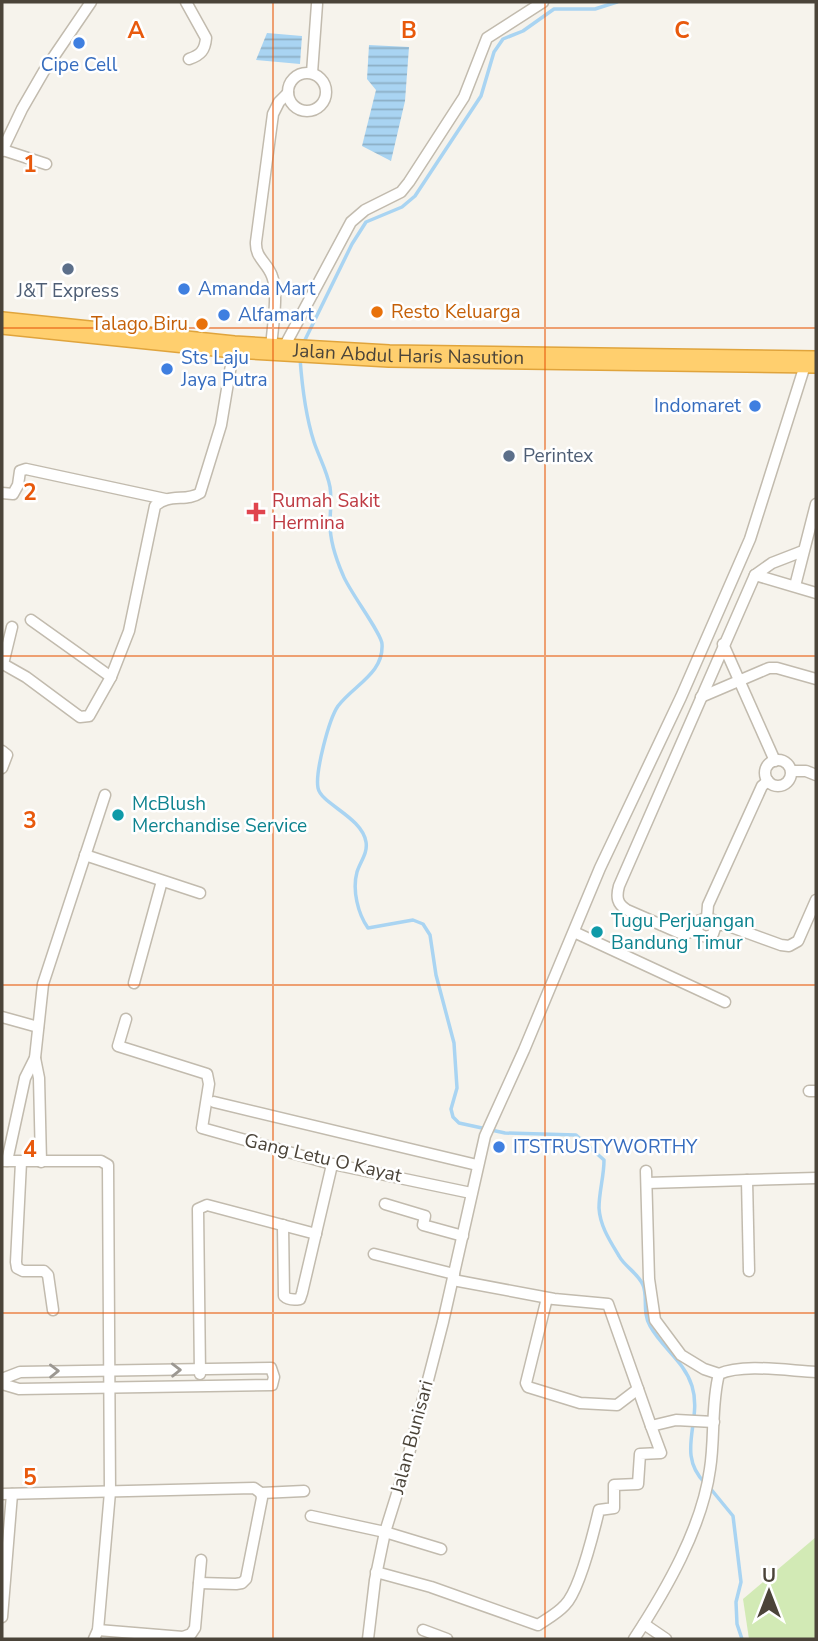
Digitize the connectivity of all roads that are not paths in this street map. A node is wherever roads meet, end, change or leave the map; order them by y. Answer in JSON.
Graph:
{"nodes":[{"id":1,"x":91,"y":2,"type":"edge"},
{"id":2,"x":186,"y":2,"type":"edge"},
{"id":3,"x":543,"y":2,"type":"edge"},
{"id":4,"x":317,"y":4,"type":"dead end"},
{"id":5,"x":189,"y":60,"type":"dead end"},
{"id":6,"x":312,"y":74,"type":"junction"},
{"id":7,"x":288,"y":93,"type":"junction"},
{"id":8,"x":2,"y":150,"type":"edge"},
{"id":9,"x":46,"y":164,"type":"dead end"},
{"id":10,"x":2,"y":323,"type":"edge"},
{"id":11,"x":234,"y":346,"type":"junction"},
{"id":12,"x":282,"y":349,"type":"junction"},
{"id":13,"x":811,"y":362,"type":"edge"},
{"id":14,"x":2,"y":493,"type":"edge"},
{"id":15,"x":165,"y":499,"type":"junction"},
{"id":16,"x":816,"y":504,"type":"edge"},
{"id":17,"x":803,"y":551,"type":"junction"},
{"id":18,"x":755,"y":575,"type":"junction"},
{"id":19,"x":794,"y":586,"type":"junction"},
{"id":20,"x":816,"y":593,"type":"edge"},
{"id":21,"x":31,"y":620,"type":"dead end"},
{"id":22,"x":12,"y":627,"type":"dead end"},
{"id":23,"x":723,"y":643,"type":"junction"},
{"id":24,"x":3,"y":664,"type":"edge"},
{"id":25,"x":111,"y":677,"type":"junction"},
{"id":26,"x":739,"y":680,"type":"junction"},
{"id":27,"x":816,"y":680,"type":"edge"},
{"id":28,"x":701,"y":697,"type":"junction"},
{"id":29,"x":2,"y":751,"type":"edge"},
{"id":30,"x":775,"y":761,"type":"junction"},
{"id":31,"x":2,"y":768,"type":"edge"},
{"id":32,"x":791,"y":771,"type":"junction"},
{"id":33,"x":816,"y":775,"type":"edge"},
{"id":34,"x":768,"y":781,"type":"junction"},
{"id":35,"x":105,"y":795,"type":"dead end"},
{"id":36,"x":85,"y":855,"type":"junction"},
{"id":37,"x":162,"y":881,"type":"junction"},
{"id":38,"x":200,"y":893,"type":"dead end"},
{"id":39,"x":816,"y":900,"type":"edge"},
{"id":40,"x":711,"y":921,"type":"junction"},
{"id":41,"x":575,"y":932,"type":"junction"},
{"id":42,"x":134,"y":983,"type":"dead end"},
{"id":43,"x":725,"y":1002,"type":"dead end"},
{"id":44,"x":2,"y":1017,"type":"edge"},
{"id":45,"x":126,"y":1018,"type":"dead end"},
{"id":46,"x":38,"y":1027,"type":"junction"},
{"id":47,"x":35,"y":1058,"type":"junction"},
{"id":48,"x":210,"y":1102,"type":"junction"},
{"id":49,"x":4,"y":1161,"type":"edge"},
{"id":50,"x":21,"y":1162,"type":"junction"},
{"id":51,"x":41,"y":1162,"type":"junction"},
{"id":52,"x":477,"y":1166,"type":"junction"},
{"id":53,"x":331,"y":1169,"type":"dead end"},
{"id":54,"x":646,"y":1171,"type":"dead end"},
{"id":55,"x":816,"y":1178,"type":"edge"},
{"id":56,"x":747,"y":1180,"type":"junction"},
{"id":57,"x":647,"y":1183,"type":"junction"},
{"id":58,"x":471,"y":1193,"type":"junction"},
{"id":59,"x":385,"y":1204,"type":"dead end"},
{"id":60,"x":283,"y":1226,"type":"junction"},
{"id":61,"x":316,"y":1234,"type":"junction"},
{"id":62,"x":463,"y":1236,"type":"junction"},
{"id":63,"x":374,"y":1254,"type":"dead end"},
{"id":64,"x":749,"y":1271,"type":"dead end"},
{"id":65,"x":454,"y":1277,"type":"junction"},
{"id":66,"x":547,"y":1298,"type":"junction"},
{"id":67,"x":53,"y":1310,"type":"dead end"},
{"id":68,"x":200,"y":1369,"type":"junction"},
{"id":69,"x":108,"y":1370,"type":"junction"},
{"id":70,"x":816,"y":1371,"type":"edge"},
{"id":71,"x":719,"y":1374,"type":"junction"},
{"id":72,"x":2,"y":1382,"type":"edge"},
{"id":73,"x":200,"y":1386,"type":"junction"},
{"id":74,"x":108,"y":1387,"type":"junction"},
{"id":75,"x":638,"y":1389,"type":"junction"},
{"id":76,"x":714,"y":1422,"type":"junction"},
{"id":77,"x":651,"y":1426,"type":"junction"},
{"id":78,"x":110,"y":1492,"type":"junction"},
{"id":79,"x":304,"y":1492,"type":"dead end"},
{"id":80,"x":261,"y":1493,"type":"junction"},
{"id":81,"x":7,"y":1494,"type":"edge"},
{"id":82,"x":311,"y":1516,"type":"dead end"},
{"id":83,"x":385,"y":1532,"type":"junction"},
{"id":84,"x":441,"y":1549,"type":"dead end"},
{"id":85,"x":201,"y":1560,"type":"dead end"},
{"id":86,"x":376,"y":1572,"type":"junction"},
{"id":87,"x":199,"y":1583,"type":"junction"},
{"id":88,"x":2,"y":1617,"type":"edge"},
{"id":89,"x":644,"y":1624,"type":"junction"},
{"id":90,"x":423,"y":1630,"type":"dead end"},
{"id":91,"x":96,"y":1635,"type":"edge"},
{"id":92,"x":368,"y":1639,"type":"edge"},
{"id":93,"x":447,"y":1639,"type":"edge"},
{"id":94,"x":634,"y":1639,"type":"edge"},
{"id":95,"x":666,"y":1639,"type":"edge"}],
"edges":[{"from":1,"to":8,"type":"street"},
{"from":2,"to":5,"type":"street"},
{"from":3,"to":12,"type":"street"},
{"from":4,"to":6,"type":"street"},
{"from":6,"to":7,"type":"street"},
{"from":6,"to":7,"type":"street"},
{"from":7,"to":12,"type":"street"},
{"from":8,"to":9,"type":"street"},
{"from":10,"to":11,"type":"highway","name":"Jalan Abdul Haris Nasution"},
{"from":11,"to":12,"type":"highway","name":"Jalan Abdul Haris Nasution"},
{"from":11,"to":15,"type":"street"},
{"from":12,"to":13,"type":"highway","name":"Jalan Abdul Haris Nasution"},
{"from":13,"to":41,"type":"street","name":"Jalan Bunisari"},
{"from":14,"to":15,"type":"street"},
{"from":15,"to":25,"type":"street"},
{"from":16,"to":17,"type":"street"},
{"from":17,"to":18,"type":"street"},
{"from":17,"to":19,"type":"street"},
{"from":18,"to":19,"type":"street"},
{"from":18,"to":23,"type":"street"},
{"from":19,"to":20,"type":"street"},
{"from":21,"to":25,"type":"street"},
{"from":22,"to":24,"type":"street"},
{"from":23,"to":26,"type":"street"},
{"from":23,"to":28,"type":"street"},
{"from":24,"to":25,"type":"street"},
{"from":26,"to":27,"type":"street"},
{"from":26,"to":28,"type":"street"},
{"from":26,"to":30,"type":"street"},
{"from":28,"to":40,"type":"street"},
{"from":29,"to":31,"type":"street"},
{"from":30,"to":32,"type":"street"},
{"from":30,"to":34,"type":"street"},
{"from":32,"to":33,"type":"street"},
{"from":32,"to":34,"type":"street"},
{"from":34,"to":40,"type":"street"},
{"from":35,"to":36,"type":"street"},
{"from":36,"to":37,"type":"street"},
{"from":36,"to":46,"type":"street"},
{"from":37,"to":38,"type":"street"},
{"from":37,"to":42,"type":"street"},
{"from":39,"to":40,"type":"street"},
{"from":41,"to":43,"type":"street"},
{"from":41,"to":52,"type":"street","name":"Jalan Bunisari"},
{"from":44,"to":46,"type":"street"},
{"from":45,"to":48,"type":"street"},
{"from":46,"to":47,"type":"street"},
{"from":47,"to":49,"type":"street"},
{"from":47,"to":51,"type":"street"},
{"from":48,"to":52,"type":"street"},
{"from":48,"to":58,"type":"street","name":"Gang Letu O Kayat"},
{"from":49,"to":50,"type":"street"},
{"from":50,"to":51,"type":"street"},
{"from":50,"to":67,"type":"street"},
{"from":51,"to":69,"type":"street"},
{"from":52,"to":58,"type":"street","name":"Jalan Bunisari"},
{"from":53,"to":61,"type":"street"},
{"from":54,"to":57,"type":"street"},
{"from":55,"to":56,"type":"street"},
{"from":56,"to":57,"type":"street"},
{"from":56,"to":64,"type":"street"},
{"from":57,"to":71,"type":"street"},
{"from":58,"to":62,"type":"street","name":"Jalan Bunisari"},
{"from":59,"to":62,"type":"street"},
{"from":60,"to":61,"type":"street"},
{"from":60,"to":61,"type":"street"},
{"from":60,"to":68,"type":"street"},
{"from":62,"to":65,"type":"street","name":"Jalan Bunisari"},
{"from":63,"to":65,"type":"street"},
{"from":65,"to":66,"type":"street"},
{"from":65,"to":83,"type":"street","name":"Jalan Bunisari"},
{"from":66,"to":75,"type":"street"},
{"from":66,"to":75,"type":"street"},
{"from":69,"to":68,"type":"street","one_way":true},
{"from":68,"to":73,"type":"street"},
{"from":68,"to":73,"type":"street"},
{"from":72,"to":69,"type":"street","one_way":true},
{"from":69,"to":74,"type":"street"},
{"from":70,"to":71,"type":"street"},
{"from":71,"to":76,"type":"street"},
{"from":72,"to":74,"type":"street"},
{"from":73,"to":74,"type":"street"},
{"from":74,"to":78,"type":"street"},
{"from":75,"to":77,"type":"street"},
{"from":76,"to":77,"type":"street"},
{"from":76,"to":89,"type":"street"},
{"from":77,"to":86,"type":"street"},
{"from":78,"to":80,"type":"street"},
{"from":78,"to":81,"type":"street"},
{"from":78,"to":91,"type":"street"},
{"from":79,"to":80,"type":"street"},
{"from":80,"to":87,"type":"street"},
{"from":81,"to":88,"type":"street"},
{"from":82,"to":83,"type":"street"},
{"from":83,"to":84,"type":"street"},
{"from":83,"to":86,"type":"street","name":"Jalan Bunisari"},
{"from":85,"to":87,"type":"street"},
{"from":86,"to":92,"type":"street","name":"Jalan Bunisari"},
{"from":87,"to":91,"type":"street"},
{"from":89,"to":94,"type":"street"},
{"from":89,"to":95,"type":"street"},
{"from":90,"to":93,"type":"street"}]}
